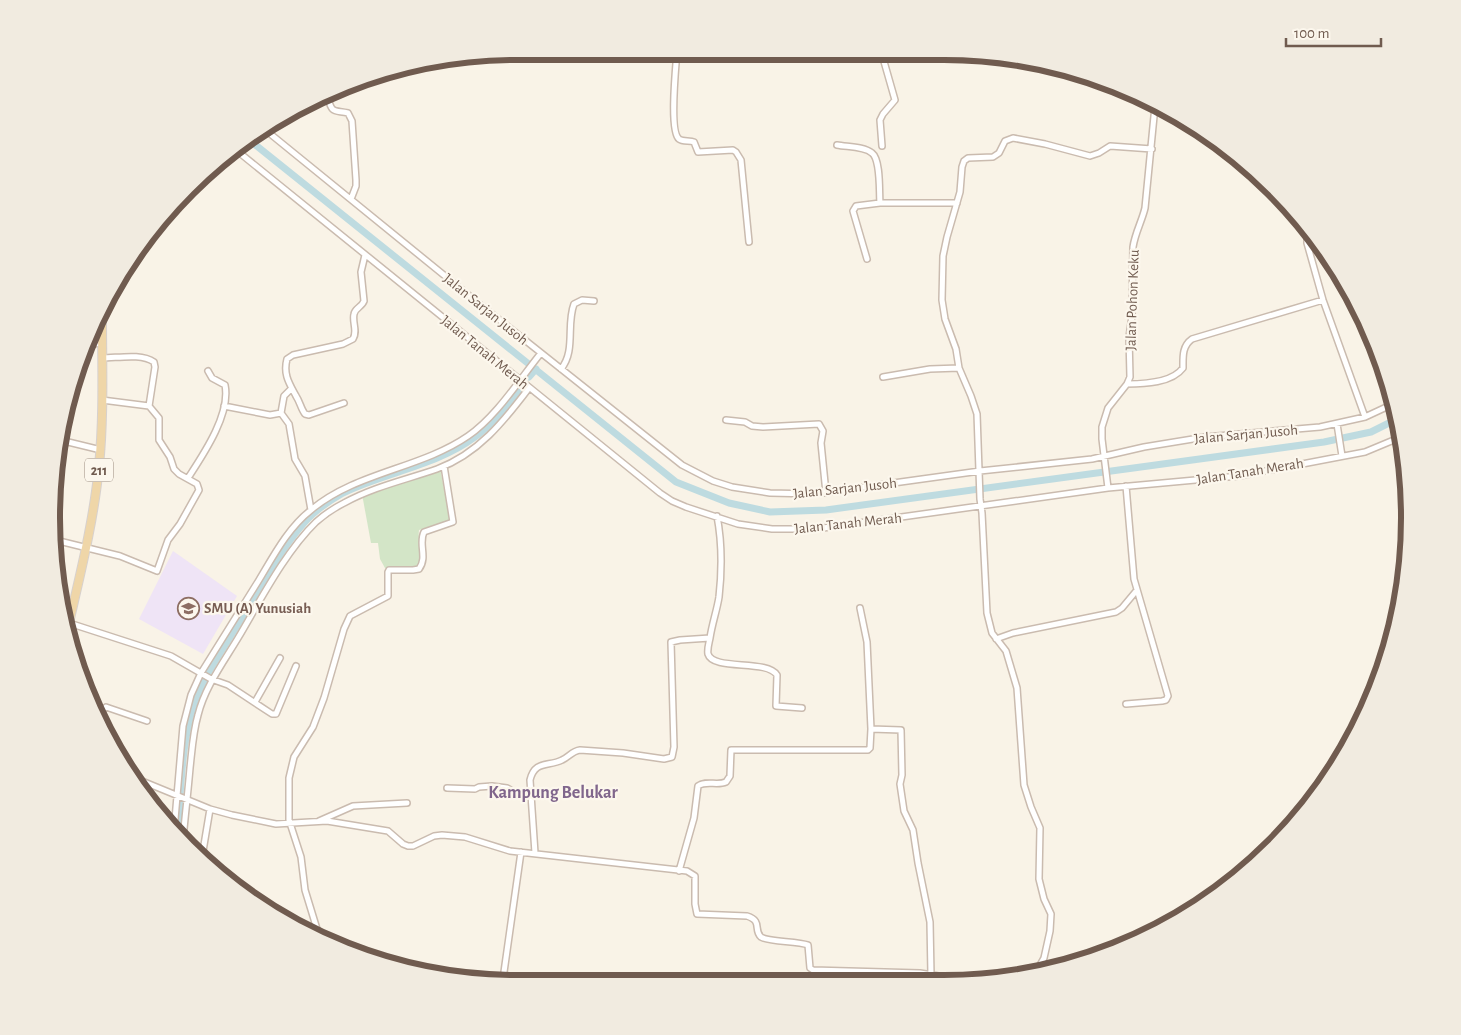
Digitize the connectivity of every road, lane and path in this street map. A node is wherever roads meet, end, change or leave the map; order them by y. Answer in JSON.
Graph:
{"nodes":[{"id":1,"x":676,"y":60,"type":"edge"},
{"id":2,"x":884,"y":60,"type":"edge"},
{"id":3,"x":329,"y":101,"type":"edge"},
{"id":4,"x":1155,"y":112,"type":"edge"},
{"id":5,"x":269,"y":133,"type":"edge"},
{"id":6,"x":837,"y":145,"type":"dead end"},
{"id":7,"x":882,"y":146,"type":"dead end"},
{"id":8,"x":1152,"y":149,"type":"junction"},
{"id":9,"x":241,"y":154,"type":"edge"},
{"id":10,"x":351,"y":199,"type":"junction"},
{"id":11,"x":957,"y":203,"type":"junction"},
{"id":12,"x":880,"y":204,"type":"junction"},
{"id":13,"x":1307,"y":240,"type":"edge"},
{"id":14,"x":749,"y":242,"type":"dead end"},
{"id":15,"x":365,"y":255,"type":"junction"},
{"id":16,"x":867,"y":259,"type":"dead end"},
{"id":17,"x":1323,"y":300,"type":"junction"},
{"id":18,"x":594,"y":301,"type":"dead end"},
{"id":19,"x":102,"y":326,"type":"edge"},
{"id":20,"x":102,"y":343,"type":"junction"},
{"id":21,"x":94,"y":344,"type":"edge"},
{"id":22,"x":541,"y":353,"type":"junction"},
{"id":23,"x":102,"y":358,"type":"junction"},
{"id":24,"x":959,"y":368,"type":"junction"},
{"id":25,"x":561,"y":369,"type":"junction"},
{"id":26,"x":208,"y":371,"type":"dead end"},
{"id":27,"x":883,"y":377,"type":"dead end"},
{"id":28,"x":520,"y":380,"type":"junction"},
{"id":29,"x":1127,"y":384,"type":"junction"},
{"id":30,"x":530,"y":388,"type":"junction"},
{"id":31,"x":291,"y":389,"type":"junction"},
{"id":32,"x":102,"y":400,"type":"junction"},
{"id":33,"x":344,"y":403,"type":"dead end"},
{"id":34,"x":149,"y":406,"type":"junction"},
{"id":35,"x":224,"y":406,"type":"junction"},
{"id":36,"x":1387,"y":407,"type":"edge"},
{"id":37,"x":281,"y":413,"type":"junction"},
{"id":38,"x":1365,"y":417,"type":"junction"},
{"id":39,"x":726,"y":420,"type":"dead end"},
{"id":40,"x":1337,"y":427,"type":"junction"},
{"id":41,"x":1394,"y":440,"type":"edge"},
{"id":42,"x":67,"y":442,"type":"edge"},
{"id":43,"x":100,"y":450,"type":"junction"},
{"id":44,"x":1342,"y":454,"type":"junction"},
{"id":45,"x":1105,"y":456,"type":"junction"},
{"id":46,"x":444,"y":466,"type":"junction"},
{"id":47,"x":980,"y":471,"type":"junction"},
{"id":48,"x":403,"y":473,"type":"junction"},
{"id":49,"x":188,"y":478,"type":"junction"},
{"id":50,"x":1126,"y":486,"type":"junction"},
{"id":51,"x":1108,"y":488,"type":"junction"},
{"id":52,"x":826,"y":493,"type":"junction"},
{"id":53,"x":980,"y":505,"type":"junction"},
{"id":54,"x":311,"y":510,"type":"junction"},
{"id":55,"x":717,"y":516,"type":"junction"},
{"id":56,"x":61,"y":541,"type":"edge"},
{"id":57,"x":86,"y":548,"type":"junction"},
{"id":58,"x":1137,"y":590,"type":"junction"},
{"id":59,"x":860,"y":608,"type":"dead end"},
{"id":60,"x":71,"y":615,"type":"edge"},
{"id":61,"x":73,"y":624,"type":"edge"},
{"id":62,"x":710,"y":638,"type":"junction"},
{"id":63,"x":996,"y":639,"type":"junction"},
{"id":64,"x":280,"y":658,"type":"dead end"},
{"id":65,"x":296,"y":666,"type":"dead end"},
{"id":66,"x":202,"y":674,"type":"junction"},
{"id":67,"x":212,"y":679,"type":"junction"},
{"id":68,"x":255,"y":702,"type":"junction"},
{"id":69,"x":1126,"y":704,"type":"dead end"},
{"id":70,"x":802,"y":708,"type":"dead end"},
{"id":71,"x":103,"y":710,"type":"edge"},
{"id":72,"x":147,"y":721,"type":"dead end"},
{"id":73,"x":871,"y":729,"type":"junction"},
{"id":74,"x":145,"y":782,"type":"edge"},
{"id":75,"x":448,"y":788,"type":"dead end"},
{"id":76,"x":531,"y":793,"type":"junction"},
{"id":77,"x":182,"y":798,"type":"junction"},
{"id":78,"x":408,"y":803,"type":"dead end"},
{"id":79,"x":210,"y":809,"type":"junction"},
{"id":80,"x":317,"y":821,"type":"junction"},
{"id":81,"x":176,"y":822,"type":"edge"},
{"id":82,"x":291,"y":824,"type":"junction"},
{"id":83,"x":183,"y":829,"type":"edge"},
{"id":84,"x":203,"y":849,"type":"edge"},
{"id":85,"x":521,"y":852,"type":"junction"},
{"id":86,"x":535,"y":854,"type":"junction"},
{"id":87,"x":679,"y":871,"type":"junction"},
{"id":88,"x":317,"y":929,"type":"edge"},
{"id":89,"x":1040,"y":964,"type":"edge"},
{"id":90,"x":505,"y":975,"type":"edge"},
{"id":91,"x":931,"y":975,"type":"joint"}],
"edges":[{"from":1,"to":14,"type":"street"},
{"from":2,"to":7,"type":"street"},
{"from":3,"to":10,"type":"street"},
{"from":4,"to":8,"type":"street","name":"Jalan Pohon Keku"},
{"from":5,"to":10,"type":"street","name":"Jalan Sarjan Jusoh"},
{"from":6,"to":12,"type":"street"},
{"from":8,"to":11,"type":"street"},
{"from":8,"to":29,"type":"street","name":"Jalan Pohon Keku"},
{"from":9,"to":15,"type":"street","name":"Jalan Tanah Merah"},
{"from":10,"to":22,"type":"street","name":"Jalan Sarjan Jusoh"},
{"from":11,"to":12,"type":"street"},
{"from":11,"to":24,"type":"street"},
{"from":12,"to":16,"type":"street"},
{"from":13,"to":17,"type":"street"},
{"from":15,"to":28,"type":"street","name":"Jalan Tanah Merah"},
{"from":15,"to":31,"type":"street"},
{"from":17,"to":29,"type":"street"},
{"from":17,"to":38,"type":"street"},
{"from":18,"to":25,"type":"street"},
{"from":19,"to":20,"type":"main road","number":"211"},
{"from":20,"to":21,"type":"street"},
{"from":20,"to":23,"type":"main road","number":"211"},
{"from":22,"to":25,"type":"street","name":"Jalan Sarjan Jusoh"},
{"from":22,"to":28,"type":"street"},
{"from":23,"to":32,"type":"main road","number":"211"},
{"from":23,"to":34,"type":"street"},
{"from":24,"to":27,"type":"street"},
{"from":24,"to":47,"type":"street"},
{"from":25,"to":52,"type":"street","name":"Jalan Sarjan Jusoh"},
{"from":26,"to":35,"type":"street"},
{"from":28,"to":30,"type":"street","name":"Jalan Tanah Merah"},
{"from":28,"to":48,"type":"street"},
{"from":29,"to":45,"type":"street"},
{"from":30,"to":46,"type":"street"},
{"from":30,"to":55,"type":"street","name":"Jalan Tanah Merah"},
{"from":31,"to":33,"type":"street"},
{"from":31,"to":37,"type":"street"},
{"from":32,"to":34,"type":"street"},
{"from":32,"to":43,"type":"main road","number":"211"},
{"from":34,"to":49,"type":"street"},
{"from":35,"to":37,"type":"street"},
{"from":35,"to":49,"type":"street"},
{"from":36,"to":38,"type":"street","name":"Jalan Sarjan Jusoh"},
{"from":37,"to":54,"type":"street"},
{"from":38,"to":40,"type":"street","name":"Jalan Sarjan Jusoh"},
{"from":39,"to":52,"type":"street"},
{"from":40,"to":44,"type":"street"},
{"from":40,"to":45,"type":"street","name":"Jalan Sarjan Jusoh"},
{"from":41,"to":44,"type":"street","name":"Jalan Tanah Merah"},
{"from":42,"to":43,"type":"street"},
{"from":43,"to":57,"type":"main road","number":"211"},
{"from":44,"to":50,"type":"street","name":"Jalan Tanah Merah"},
{"from":45,"to":47,"type":"street","name":"Jalan Sarjan Jusoh"},
{"from":45,"to":51,"type":"street"},
{"from":46,"to":48,"type":"street"},
{"from":46,"to":82,"type":"street"},
{"from":47,"to":52,"type":"street","name":"Jalan Sarjan Jusoh"},
{"from":47,"to":53,"type":"street"},
{"from":48,"to":54,"type":"street"},
{"from":48,"to":67,"type":"street"},
{"from":49,"to":57,"type":"street"},
{"from":50,"to":51,"type":"street","name":"Jalan Tanah Merah"},
{"from":50,"to":58,"type":"street"},
{"from":51,"to":53,"type":"street","name":"Jalan Tanah Merah"},
{"from":53,"to":55,"type":"street","name":"Jalan Tanah Merah"},
{"from":53,"to":63,"type":"street"},
{"from":54,"to":66,"type":"street"},
{"from":55,"to":62,"type":"street"},
{"from":56,"to":57,"type":"street"},
{"from":57,"to":60,"type":"main road","number":"211"},
{"from":58,"to":63,"type":"street"},
{"from":58,"to":69,"type":"street"},
{"from":59,"to":73,"type":"street"},
{"from":61,"to":66,"type":"street"},
{"from":62,"to":70,"type":"street"},
{"from":62,"to":76,"type":"street"},
{"from":63,"to":89,"type":"street"},
{"from":64,"to":68,"type":"street"},
{"from":65,"to":68,"type":"street"},
{"from":66,"to":67,"type":"street"},
{"from":66,"to":77,"type":"street"},
{"from":67,"to":68,"type":"street"},
{"from":67,"to":77,"type":"street"},
{"from":71,"to":72,"type":"street"},
{"from":73,"to":87,"type":"street"},
{"from":73,"to":91,"type":"street"},
{"from":74,"to":77,"type":"street"},
{"from":75,"to":76,"type":"street"},
{"from":76,"to":86,"type":"street"},
{"from":77,"to":79,"type":"street"},
{"from":77,"to":81,"type":"street"},
{"from":77,"to":83,"type":"street"},
{"from":78,"to":80,"type":"street"},
{"from":79,"to":82,"type":"street"},
{"from":79,"to":84,"type":"street"},
{"from":80,"to":82,"type":"street"},
{"from":80,"to":85,"type":"street"},
{"from":82,"to":88,"type":"street"},
{"from":85,"to":86,"type":"street"},
{"from":85,"to":90,"type":"street"},
{"from":86,"to":87,"type":"street"},
{"from":87,"to":91,"type":"street"}]}
